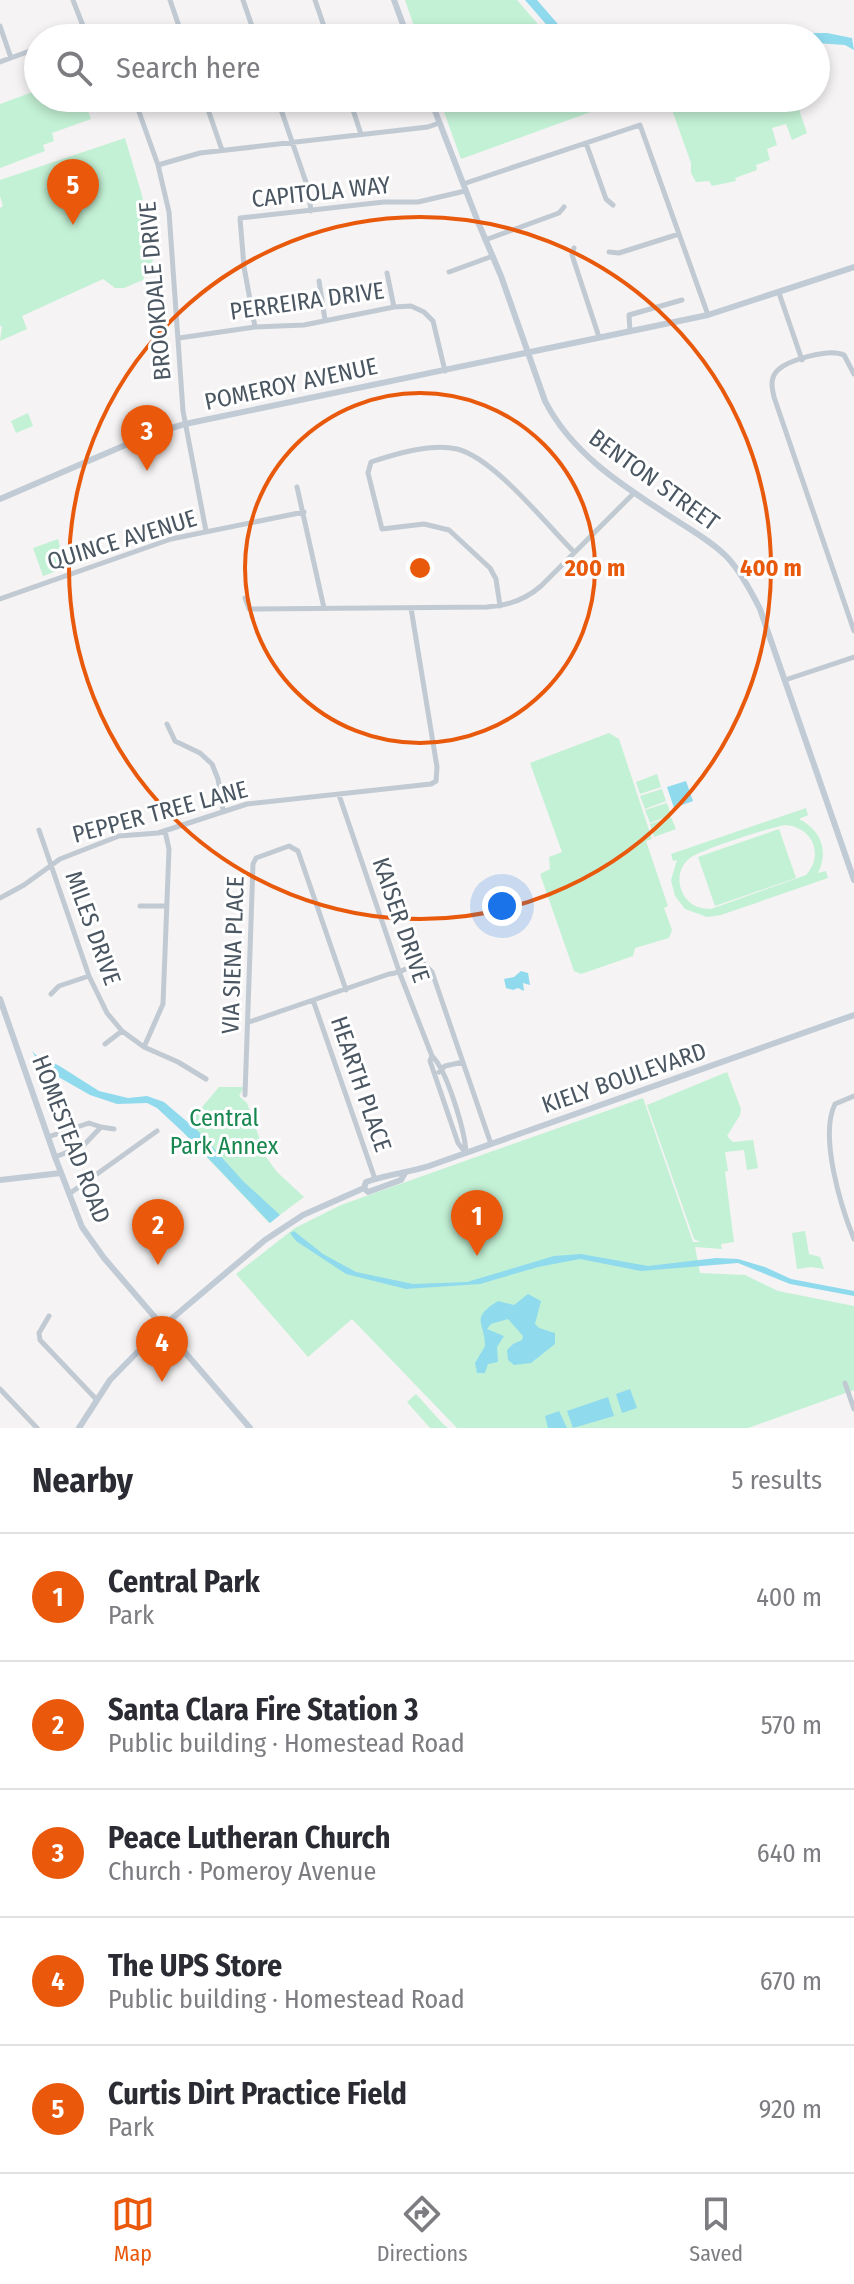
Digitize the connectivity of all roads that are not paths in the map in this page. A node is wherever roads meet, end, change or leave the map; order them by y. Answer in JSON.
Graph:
{"nodes":[{"id":1,"x":73,"y":0,"type":"edge"},
{"id":2,"x":170,"y":0,"type":"edge"},
{"id":3,"x":243,"y":0,"type":"edge"},
{"id":4,"x":315,"y":0,"type":"edge"},
{"id":5,"x":394,"y":0,"type":"edge"},
{"id":6,"x":82,"y":24,"type":"edge"},
{"id":7,"x":178,"y":24,"type":"edge"},
{"id":8,"x":251,"y":24,"type":"edge"},
{"id":9,"x":323,"y":24,"type":"edge"},
{"id":10,"x":403,"y":24,"type":"edge"},
{"id":11,"x":0,"y":26,"type":"edge"},
{"id":12,"x":24,"y":53,"type":"edge"},
{"id":13,"x":11,"y":58,"type":"junction"},
{"id":14,"x":0,"y":62,"type":"edge"},
{"id":15,"x":139,"y":112,"type":"edge"},
{"id":16,"x":209,"y":112,"type":"edge"},
{"id":17,"x":282,"y":112,"type":"edge"},
{"id":18,"x":354,"y":112,"type":"edge"},
{"id":19,"x":435,"y":112,"type":"edge"},
{"id":20,"x":439,"y":123,"type":"junction"},
{"id":21,"x":361,"y":134,"type":"junction"},
{"id":22,"x":292,"y":141,"type":"junction"},
{"id":23,"x":586,"y":143,"type":"junction"},
{"id":24,"x":222,"y":150,"type":"junction"},
{"id":25,"x":158,"y":165,"type":"junction"},
{"id":26,"x":464,"y":188,"type":"junction"},
{"id":27,"x":613,"y":205,"type":"dead end"},
{"id":28,"x":564,"y":207,"type":"dead end"},
{"id":29,"x":311,"y":211,"type":"junction"},
{"id":30,"x":679,"y":234,"type":"junction"},
{"id":31,"x":485,"y":240,"type":"junction"},
{"id":32,"x":574,"y":248,"type":"dead end"},
{"id":33,"x":609,"y":252,"type":"dead end"},
{"id":34,"x":493,"y":256,"type":"junction"},
{"id":35,"x":854,"y":267,"type":"edge"},
{"id":36,"x":449,"y":272,"type":"dead end"},
{"id":37,"x":387,"y":273,"type":"dead end"},
{"id":38,"x":319,"y":281,"type":"dead end"},
{"id":39,"x":779,"y":293,"type":"junction"},
{"id":40,"x":682,"y":300,"type":"dead end"},
{"id":41,"x":394,"y":307,"type":"junction"},
{"id":42,"x":708,"y":315,"type":"junction"},
{"id":43,"x":325,"y":320,"type":"junction"},
{"id":44,"x":255,"y":327,"type":"junction"},
{"id":45,"x":630,"y":331,"type":"junction"},
{"id":46,"x":599,"y":337,"type":"junction"},
{"id":47,"x":179,"y":338,"type":"junction"},
{"id":48,"x":529,"y":353,"type":"junction"},
{"id":49,"x":802,"y":360,"type":"junction"},
{"id":50,"x":445,"y":371,"type":"junction"},
{"id":51,"x":854,"y":374,"type":"edge"},
{"id":52,"x":185,"y":424,"type":"junction"},
{"id":53,"x":297,"y":487,"type":"dead end"},
{"id":54,"x":634,"y":493,"type":"junction"},
{"id":55,"x":0,"y":499,"type":"edge"},
{"id":56,"x":304,"y":512,"type":"junction"},
{"id":57,"x":206,"y":531,"type":"junction"},
{"id":58,"x":574,"y":552,"type":"junction"},
{"id":59,"x":245,"y":598,"type":"dead end"},
{"id":60,"x":0,"y":599,"type":"edge"},
{"id":61,"x":500,"y":606,"type":"junction"},
{"id":62,"x":324,"y":608,"type":"junction"},
{"id":63,"x":411,"y":608,"type":"junction"},
{"id":64,"x":854,"y":631,"type":"edge"},
{"id":65,"x":854,"y":657,"type":"edge"},
{"id":66,"x":785,"y":680,"type":"junction"},
{"id":67,"x":167,"y":724,"type":"dead end"},
{"id":68,"x":339,"y":795,"type":"junction"},
{"id":69,"x":223,"y":810,"type":"junction"},
{"id":70,"x":39,"y":830,"type":"dead end"},
{"id":71,"x":165,"y":831,"type":"junction"},
{"id":72,"x":51,"y":865,"type":"junction"},
{"id":73,"x":854,"y":880,"type":"edge"},
{"id":74,"x":0,"y":898,"type":"edge"},
{"id":75,"x":140,"y":906,"type":"dead end"},
{"id":76,"x":166,"y":906,"type":"junction"},
{"id":77,"x":400,"y":974,"type":"junction"},
{"id":78,"x":89,"y":976,"type":"junction"},
{"id":79,"x":346,"y":990,"type":"junction"},
{"id":80,"x":51,"y":994,"type":"dead end"},
{"id":81,"x":0,"y":999,"type":"edge"},
{"id":82,"x":313,"y":1000,"type":"junction"},
{"id":83,"x":854,"y":1015,"type":"edge"},
{"id":84,"x":249,"y":1022,"type":"junction"},
{"id":85,"x":122,"y":1031,"type":"junction"},
{"id":86,"x":105,"y":1044,"type":"dead end"},
{"id":87,"x":144,"y":1047,"type":"junction"},
{"id":88,"x":432,"y":1056,"type":"junction"},
{"id":89,"x":463,"y":1062,"type":"junction"},
{"id":90,"x":442,"y":1073,"type":"junction"},
{"id":91,"x":435,"y":1076,"type":"junction"},
{"id":92,"x":206,"y":1079,"type":"dead end"},
{"id":93,"x":245,"y":1095,"type":"dead end"},
{"id":94,"x":854,"y":1096,"type":"edge"},
{"id":95,"x":101,"y":1127,"type":"junction"},
{"id":96,"x":114,"y":1129,"type":"dead end"},
{"id":97,"x":157,"y":1131,"type":"dead end"},
{"id":98,"x":48,"y":1137,"type":"junction"},
{"id":99,"x":491,"y":1144,"type":"junction"},
{"id":100,"x":466,"y":1153,"type":"junction"},
{"id":101,"x":55,"y":1157,"type":"junction"},
{"id":102,"x":61,"y":1173,"type":"junction"},
{"id":103,"x":405,"y":1173,"type":"junction"},
{"id":104,"x":375,"y":1179,"type":"junction"},
{"id":105,"x":0,"y":1180,"type":"edge"},
{"id":106,"x":364,"y":1188,"type":"junction"},
{"id":107,"x":68,"y":1195,"type":"junction"},
{"id":108,"x":854,"y":1239,"type":"edge"},
{"id":109,"x":49,"y":1316,"type":"dead end"},
{"id":110,"x":163,"y":1326,"type":"junction"},
{"id":111,"x":845,"y":1383,"type":"dead end"},
{"id":112,"x":0,"y":1389,"type":"edge"},
{"id":113,"x":96,"y":1399,"type":"junction"},
{"id":114,"x":854,"y":1409,"type":"edge"},
{"id":115,"x":37,"y":1428,"type":"edge"},
{"id":116,"x":79,"y":1428,"type":"edge"},
{"id":117,"x":250,"y":1428,"type":"edge"}],
"edges":[{"from":1,"to":6,"type":"street"},
{"from":2,"to":7,"type":"street"},
{"from":3,"to":8,"type":"street"},
{"from":4,"to":9,"type":"street"},
{"from":5,"to":10,"type":"main road"},
{"from":11,"to":13,"type":"street"},
{"from":12,"to":13,"type":"street"},
{"from":13,"to":14,"type":"street"},
{"from":15,"to":25,"type":"street","name":"BROOKDALE DRIVE"},
{"from":16,"to":24,"type":"street"},
{"from":17,"to":22,"type":"street"},
{"from":18,"to":21,"type":"street"},
{"from":19,"to":20,"type":"main road","name":"BENTON STREET"},
{"from":20,"to":21,"type":"street"},
{"from":20,"to":26,"type":"main road","name":"BENTON STREET"},
{"from":21,"to":22,"type":"street"},
{"from":22,"to":24,"type":"street"},
{"from":22,"to":29,"type":"street"},
{"from":23,"to":26,"type":"street"},
{"from":23,"to":27,"type":"street"},
{"from":23,"to":30,"type":"street"},
{"from":24,"to":25,"type":"street"},
{"from":25,"to":47,"type":"street","name":"BROOKDALE DRIVE"},
{"from":26,"to":29,"type":"street","name":"CAPITOLA WAY"},
{"from":26,"to":31,"type":"main road","name":"BENTON STREET"},
{"from":28,"to":31,"type":"street"},
{"from":29,"to":44,"type":"street","name":"CAPITOLA WAY"},
{"from":30,"to":33,"type":"street"},
{"from":30,"to":42,"type":"street"},
{"from":31,"to":34,"type":"main road","name":"BENTON STREET"},
{"from":32,"to":46,"type":"street"},
{"from":34,"to":36,"type":"street"},
{"from":34,"to":48,"type":"main road","name":"BENTON STREET"},
{"from":35,"to":39,"type":"main road","name":"POMEROY AVENUE"},
{"from":37,"to":41,"type":"street"},
{"from":38,"to":43,"type":"street"},
{"from":39,"to":42,"type":"main road","name":"POMEROY AVENUE"},
{"from":39,"to":49,"type":"street"},
{"from":40,"to":45,"type":"street"},
{"from":41,"to":43,"type":"street","name":"PERREIRA DRIVE"},
{"from":41,"to":50,"type":"street","name":"PERREIRA DRIVE"},
{"from":42,"to":45,"type":"main road","name":"POMEROY AVENUE"},
{"from":43,"to":44,"type":"street","name":"PERREIRA DRIVE"},
{"from":44,"to":47,"type":"street","name":"PERREIRA DRIVE"},
{"from":45,"to":46,"type":"main road","name":"POMEROY AVENUE"},
{"from":46,"to":48,"type":"main road","name":"POMEROY AVENUE"},
{"from":47,"to":52,"type":"street","name":"BROOKDALE DRIVE"},
{"from":48,"to":50,"type":"main road","name":"POMEROY AVENUE"},
{"from":48,"to":54,"type":"main road","name":"BENTON STREET"},
{"from":49,"to":51,"type":"street"},
{"from":49,"to":64,"type":"street"},
{"from":50,"to":52,"type":"main road","name":"POMEROY AVENUE"},
{"from":52,"to":55,"type":"main road","name":"POMEROY AVENUE"},
{"from":52,"to":57,"type":"street","name":"BROOKDALE DRIVE"},
{"from":53,"to":56,"type":"street"},
{"from":54,"to":58,"type":"street"},
{"from":54,"to":66,"type":"main road","name":"BENTON STREET"},
{"from":56,"to":57,"type":"street","name":"QUINCE AVENUE"},
{"from":56,"to":62,"type":"street"},
{"from":57,"to":60,"type":"street","name":"QUINCE AVENUE"},
{"from":58,"to":61,"type":"street"},
{"from":58,"to":61,"type":"street"},
{"from":59,"to":62,"type":"street"},
{"from":61,"to":63,"type":"street"},
{"from":62,"to":63,"type":"street"},
{"from":63,"to":68,"type":"street","name":"PEPPER TREE LANE"},
{"from":65,"to":66,"type":"street"},
{"from":66,"to":73,"type":"main road","name":"BENTON STREET"},
{"from":67,"to":69,"type":"street"},
{"from":68,"to":69,"type":"street","name":"PEPPER TREE LANE"},
{"from":68,"to":77,"type":"street","name":"KAISER DRIVE"},
{"from":69,"to":71,"type":"street","name":"PEPPER TREE LANE"},
{"from":70,"to":72,"type":"street","name":"MILES DRIVE"},
{"from":71,"to":72,"type":"street","name":"PEPPER TREE LANE"},
{"from":71,"to":76,"type":"street"},
{"from":72,"to":74,"type":"street","name":"PEPPER TREE LANE"},
{"from":72,"to":78,"type":"street","name":"MILES DRIVE"},
{"from":75,"to":76,"type":"street"},
{"from":76,"to":87,"type":"street"},
{"from":77,"to":79,"type":"street"},
{"from":77,"to":88,"type":"street","name":"KAISER DRIVE"},
{"from":77,"to":89,"type":"street"},
{"from":78,"to":80,"type":"street"},
{"from":78,"to":85,"type":"street","name":"MILES DRIVE"},
{"from":79,"to":82,"type":"street"},
{"from":79,"to":84,"type":"street","name":"VIA SIENA PLACE"},
{"from":81,"to":98,"type":"main road","name":"HOMESTEAD ROAD"},
{"from":82,"to":84,"type":"street"},
{"from":82,"to":104,"type":"street","name":"HEARTH PLACE"},
{"from":83,"to":99,"type":"main road","name":"KIELY BOULEVARD"},
{"from":84,"to":93,"type":"street","name":"VIA SIENA PLACE"},
{"from":85,"to":86,"type":"street"},
{"from":85,"to":87,"type":"street","name":"MILES DRIVE"},
{"from":87,"to":92,"type":"street","name":"MILES DRIVE"},
{"from":88,"to":90,"type":"street","name":"KAISER DRIVE"},
{"from":88,"to":91,"type":"street","name":"KAISER DRIVE"},
{"from":89,"to":90,"type":"street"},
{"from":89,"to":99,"type":"street"},
{"from":90,"to":91,"type":"street"},
{"from":90,"to":100,"type":"street","name":"KAISER DRIVE"},
{"from":91,"to":100,"type":"street","name":"KAISER DRIVE"},
{"from":94,"to":108,"type":"street"},
{"from":95,"to":96,"type":"street"},
{"from":95,"to":98,"type":"street"},
{"from":95,"to":101,"type":"street"},
{"from":97,"to":107,"type":"street"},
{"from":98,"to":101,"type":"main road","name":"HOMESTEAD ROAD"},
{"from":99,"to":100,"type":"main road","name":"KIELY BOULEVARD"},
{"from":100,"to":103,"type":"main road","name":"KIELY BOULEVARD"},
{"from":101,"to":102,"type":"main road","name":"HOMESTEAD ROAD"},
{"from":102,"to":105,"type":"main road"},
{"from":102,"to":107,"type":"main road","name":"HOMESTEAD ROAD"},
{"from":103,"to":104,"type":"main road","name":"KIELY BOULEVARD"},
{"from":103,"to":106,"type":"main road","name":"KIELY BOULEVARD"},
{"from":104,"to":106,"type":"main road","name":"KIELY BOULEVARD"},
{"from":106,"to":110,"type":"main road","name":"KIELY BOULEVARD"},
{"from":107,"to":110,"type":"main road","name":"HOMESTEAD ROAD"},
{"from":109,"to":113,"type":"street"},
{"from":110,"to":113,"type":"main road","name":"KIELY BOULEVARD"},
{"from":110,"to":117,"type":"main road","name":"HOMESTEAD ROAD"},
{"from":111,"to":114,"type":"street"},
{"from":112,"to":115,"type":"street"},
{"from":113,"to":116,"type":"main road","name":"KIELY BOULEVARD"}]}
